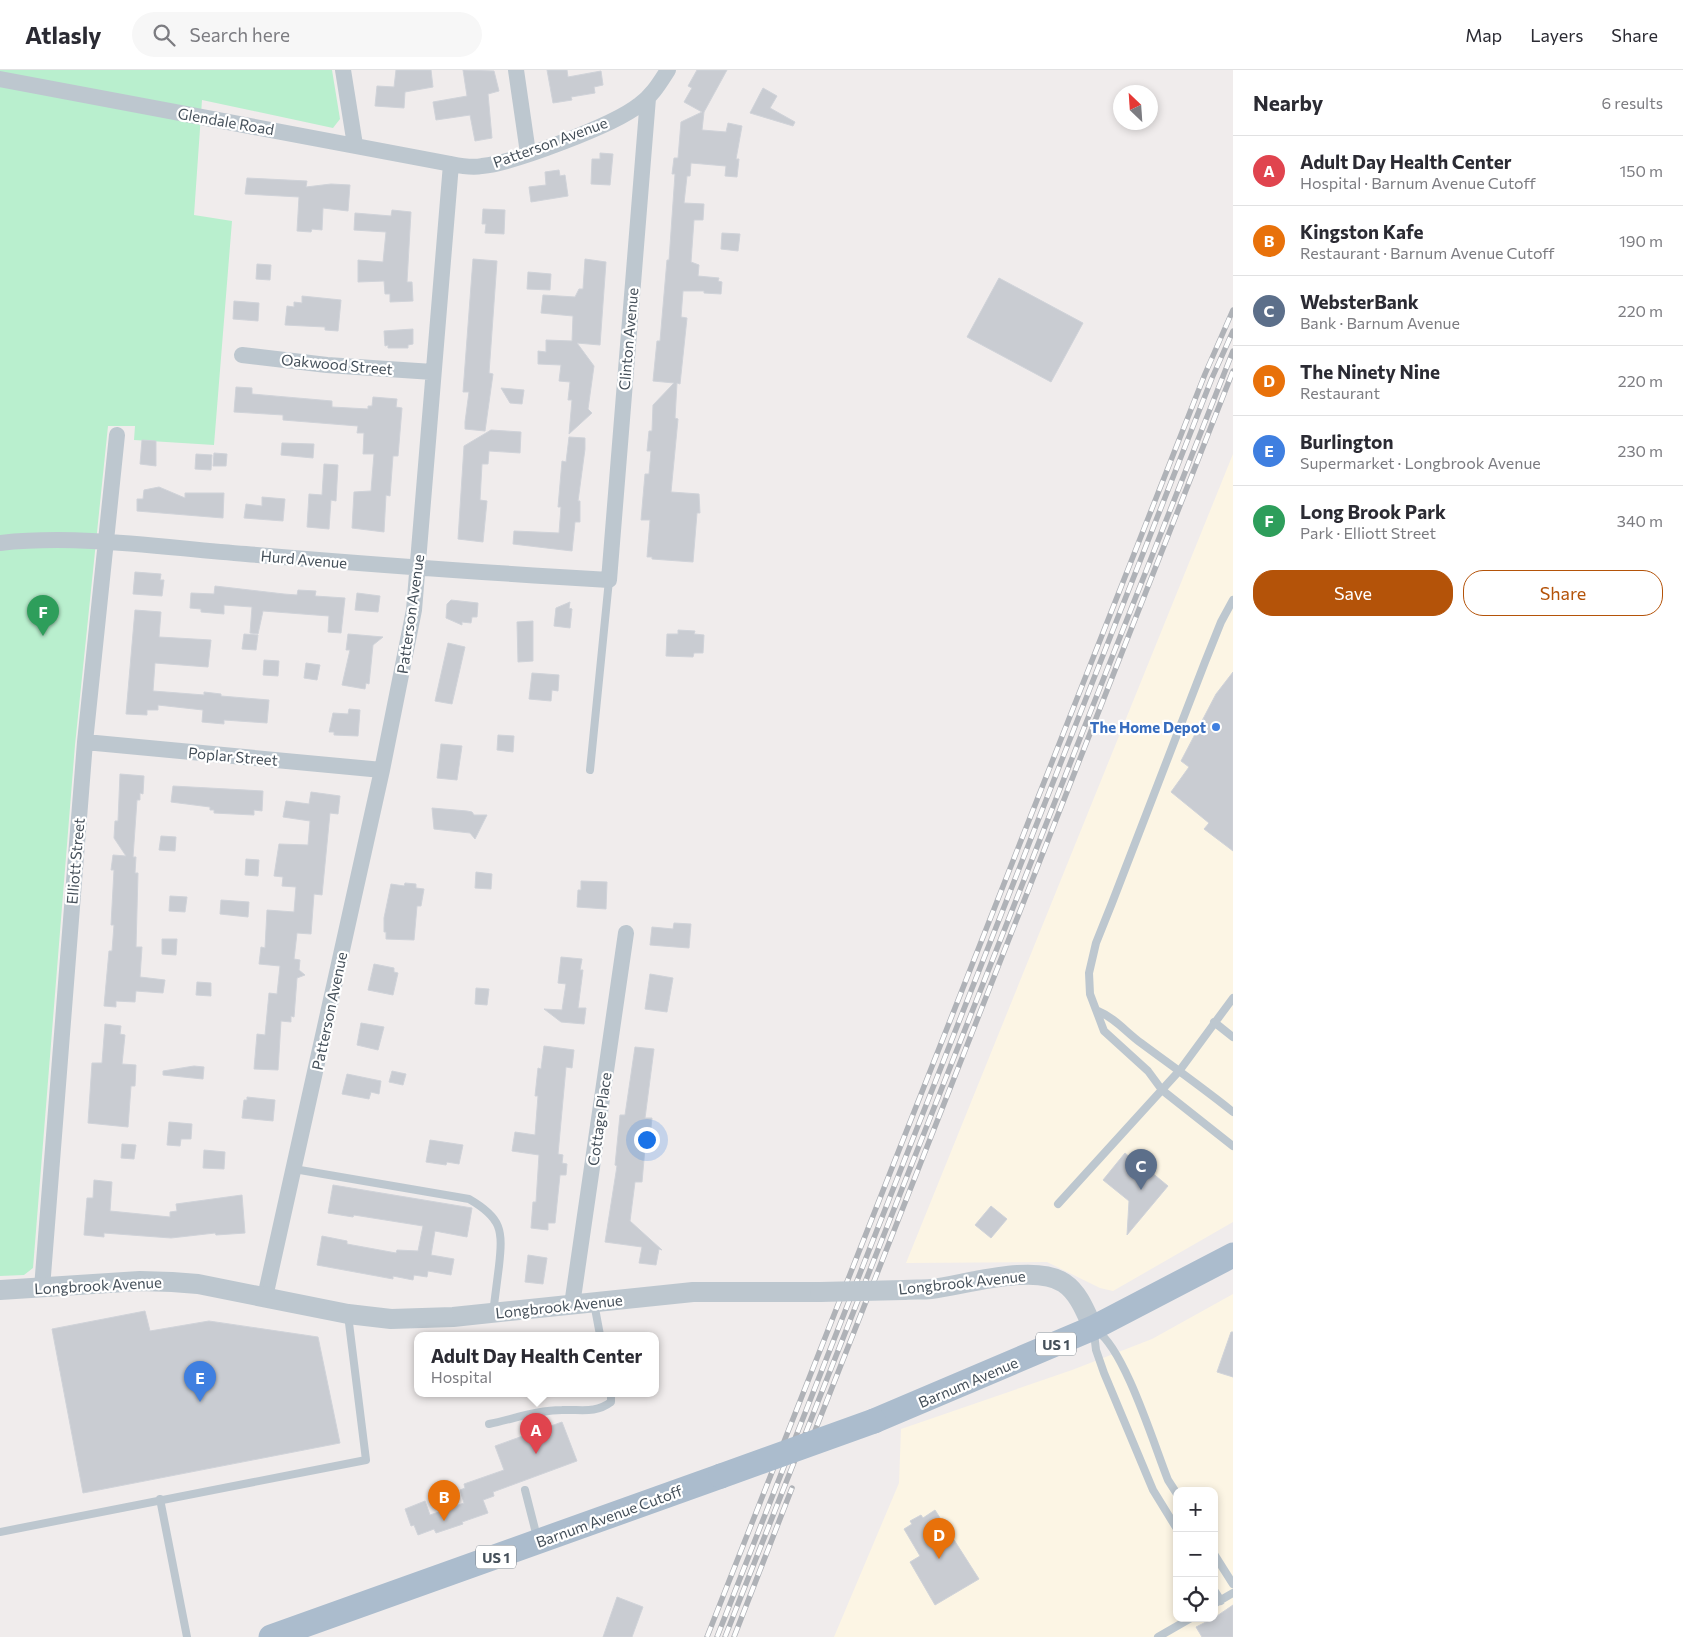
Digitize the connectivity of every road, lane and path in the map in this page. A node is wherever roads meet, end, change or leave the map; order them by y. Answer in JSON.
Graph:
{"nodes":[{"id":1,"x":343,"y":70,"type":"edge"},
{"id":2,"x":516,"y":70,"type":"edge"},
{"id":3,"x":668,"y":70,"type":"edge"},
{"id":4,"x":0,"y":79,"type":"edge"},
{"id":5,"x":648,"y":98,"type":"junction"},
{"id":6,"x":355,"y":145,"type":"junction"},
{"id":7,"x":528,"y":153,"type":"junction"},
{"id":8,"x":451,"y":164,"type":"junction"},
{"id":9,"x":242,"y":355,"type":"dead end"},
{"id":10,"x":433,"y":372,"type":"junction"},
{"id":11,"x":117,"y":435,"type":"dead end"},
{"id":12,"x":105,"y":542,"type":"junction"},
{"id":13,"x":0,"y":543,"type":"edge"},
{"id":14,"x":418,"y":569,"type":"junction"},
{"id":15,"x":609,"y":580,"type":"junction"},
{"id":16,"x":1233,"y":600,"type":"edge"},
{"id":17,"x":85,"y":742,"type":"junction"},
{"id":18,"x":382,"y":770,"type":"junction"},
{"id":19,"x":590,"y":770,"type":"dead end"},
{"id":20,"x":626,"y":933,"type":"dead end"},
{"id":21,"x":1233,"y":998,"type":"edge"},
{"id":22,"x":1098,"y":1011,"type":"junction"},
{"id":23,"x":1214,"y":1022,"type":"junction"},
{"id":24,"x":1233,"y":1038,"type":"edge"},
{"id":25,"x":1180,"y":1070,"type":"junction"},
{"id":26,"x":1162,"y":1090,"type":"junction"},
{"id":27,"x":1233,"y":1112,"type":"edge"},
{"id":28,"x":1233,"y":1146,"type":"edge"},
{"id":29,"x":294,"y":1169,"type":"junction"},
{"id":30,"x":1058,"y":1204,"type":"dead end"},
{"id":31,"x":1233,"y":1255,"type":"edge"},
{"id":32,"x":42,"y":1288,"type":"junction"},
{"id":33,"x":0,"y":1290,"type":"edge"},
{"id":34,"x":265,"y":1297,"type":"junction"},
{"id":35,"x":594,"y":1303,"type":"junction"},
{"id":36,"x":572,"y":1305,"type":"junction"},
{"id":37,"x":493,"y":1312,"type":"junction"},
{"id":38,"x":348,"y":1314,"type":"junction"},
{"id":39,"x":1093,"y":1328,"type":"junction"},
{"id":40,"x":599,"y":1332,"type":"edge"},
{"id":41,"x":610,"y":1397,"type":"edge"},
{"id":42,"x":489,"y":1424,"type":"dead end"},
{"id":43,"x":721,"y":1476,"type":"joint"},
{"id":44,"x":1168,"y":1480,"type":"junction"},
{"id":45,"x":1173,"y":1488,"type":"edge"},
{"id":46,"x":525,"y":1490,"type":"dead end"},
{"id":47,"x":1153,"y":1490,"type":"junction"},
{"id":48,"x":160,"y":1499,"type":"junction"},
{"id":49,"x":1173,"y":1522,"type":"edge"},
{"id":50,"x":0,"y":1532,"type":"edge"},
{"id":51,"x":538,"y":1542,"type":"junction"},
{"id":52,"x":1218,"y":1560,"type":"edge"},
{"id":53,"x":1233,"y":1584,"type":"edge"},
{"id":54,"x":1233,"y":1593,"type":"edge"},
{"id":55,"x":1218,"y":1602,"type":"edge"},
{"id":56,"x":1184,"y":1622,"type":"edge"},
{"id":57,"x":187,"y":1637,"type":"edge"},
{"id":58,"x":271,"y":1637,"type":"edge"},
{"id":59,"x":1158,"y":1637,"type":"edge"}],
"edges":[{"from":1,"to":6,"type":"street"},
{"from":2,"to":7,"type":"street"},
{"from":3,"to":5,"type":"street","name":"Patterson Avenue"},
{"from":4,"to":6,"type":"street","name":"Glendale Road"},
{"from":5,"to":7,"type":"street","name":"Patterson Avenue"},
{"from":5,"to":15,"type":"street","name":"Clinton Avenue"},
{"from":6,"to":8,"type":"street","name":"Glendale Road"},
{"from":7,"to":8,"type":"street","name":"Patterson Avenue"},
{"from":8,"to":10,"type":"street","name":"Patterson Avenue"},
{"from":9,"to":10,"type":"street","name":"Oakwood Street"},
{"from":10,"to":14,"type":"street","name":"Patterson Avenue"},
{"from":11,"to":12,"type":"street","name":"Elliott Street"},
{"from":12,"to":13,"type":"street","name":"Hurd Avenue"},
{"from":12,"to":14,"type":"street","name":"Hurd Avenue"},
{"from":12,"to":17,"type":"street","name":"Elliott Street"},
{"from":14,"to":15,"type":"street","name":"Hurd Avenue"},
{"from":14,"to":18,"type":"street","name":"Patterson Avenue"},
{"from":15,"to":19,"type":"lane"},
{"from":16,"to":22,"type":"lane"},
{"from":17,"to":18,"type":"street","name":"Poplar Street"},
{"from":17,"to":32,"type":"street","name":"Elliott Street"},
{"from":18,"to":29,"type":"street","name":"Patterson Avenue"},
{"from":20,"to":36,"type":"street","name":"Cottage Place"},
{"from":21,"to":23,"type":"lane"},
{"from":22,"to":25,"type":"lane"},
{"from":22,"to":26,"type":"lane"},
{"from":23,"to":24,"type":"lane"},
{"from":23,"to":25,"type":"lane"},
{"from":25,"to":26,"type":"lane"},
{"from":25,"to":27,"type":"lane"},
{"from":26,"to":28,"type":"lane"},
{"from":26,"to":30,"type":"lane"},
{"from":29,"to":34,"type":"street","name":"Patterson Avenue"},
{"from":29,"to":37,"type":"lane"},
{"from":31,"to":39,"type":"main road","name":"Barnum Avenue","number":"US 1"},
{"from":32,"to":33,"type":"street","name":"Longbrook Avenue"},
{"from":32,"to":34,"type":"street","name":"Longbrook Avenue"},
{"from":34,"to":38,"type":"street","name":"Longbrook Avenue"},
{"from":35,"to":36,"type":"street","name":"Longbrook Avenue"},
{"from":35,"to":39,"type":"street","name":"Longbrook Avenue","bridge":true},
{"from":35,"to":40,"type":"lane"},
{"from":36,"to":37,"type":"street","name":"Longbrook Avenue"},
{"from":37,"to":38,"type":"street","name":"Longbrook Avenue"},
{"from":38,"to":48,"type":"lane"},
{"from":39,"to":43,"type":"main road","name":"Barnum Avenue","number":"US 1","bridge":true},
{"from":39,"to":44,"type":"lane"},
{"from":39,"to":47,"type":"lane"},
{"from":41,"to":42,"type":"lane"},
{"from":43,"to":51,"type":"main road","name":"Barnum Avenue Cutoff","number":"US 1"},
{"from":44,"to":45,"type":"lane"},
{"from":44,"to":47,"type":"lane"},
{"from":46,"to":51,"type":"lane"},
{"from":47,"to":49,"type":"lane"},
{"from":48,"to":50,"type":"lane"},
{"from":48,"to":57,"type":"lane"},
{"from":51,"to":58,"type":"main road","name":"Barnum Avenue Cutoff","number":"US 1"},
{"from":52,"to":53,"type":"lane"},
{"from":54,"to":55,"type":"lane"},
{"from":56,"to":59,"type":"lane"}]}
